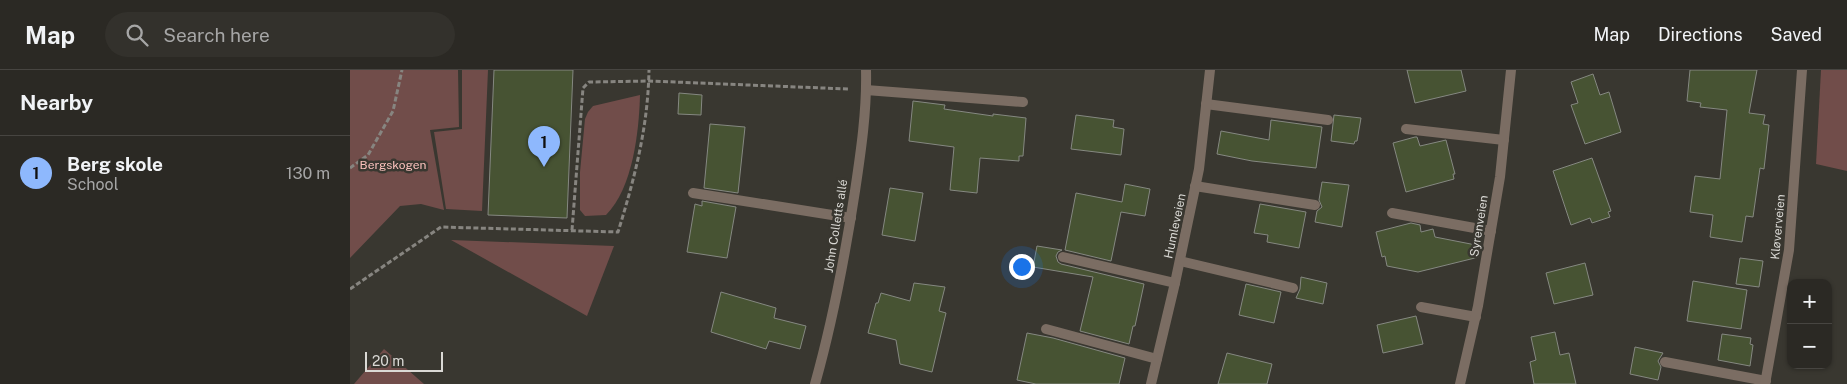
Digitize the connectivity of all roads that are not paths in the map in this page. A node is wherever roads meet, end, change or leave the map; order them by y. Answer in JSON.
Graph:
{"nodes":[{"id":1,"x":866,"y":70,"type":"edge"},
{"id":2,"x":1210,"y":70,"type":"edge"},
{"id":3,"x":1512,"y":70,"type":"edge"},
{"id":4,"x":1802,"y":70,"type":"edge"},
{"id":5,"x":866,"y":90,"type":"junction"},
{"id":6,"x":1023,"y":102,"type":"dead end"},
{"id":7,"x":1206,"y":104,"type":"junction"},
{"id":8,"x":1328,"y":120,"type":"dead end"},
{"id":9,"x":1406,"y":129,"type":"dead end"},
{"id":10,"x":1504,"y":140,"type":"junction"},
{"id":11,"x":1195,"y":186,"type":"junction"},
{"id":12,"x":693,"y":194,"type":"dead end"},
{"id":13,"x":1315,"y":205,"type":"dead end"},
{"id":14,"x":1392,"y":213,"type":"dead end"},
{"id":15,"x":851,"y":218,"type":"junction"},
{"id":16,"x":1491,"y":231,"type":"junction"},
{"id":17,"x":1063,"y":256,"type":"dead end"},
{"id":18,"x":1180,"y":261,"type":"junction"},
{"id":19,"x":1175,"y":283,"type":"junction"},
{"id":20,"x":1293,"y":288,"type":"dead end"},
{"id":21,"x":1421,"y":307,"type":"dead end"},
{"id":22,"x":1476,"y":317,"type":"junction"},
{"id":23,"x":1046,"y":329,"type":"dead end"},
{"id":24,"x":1157,"y":359,"type":"junction"},
{"id":25,"x":1665,"y":362,"type":"dead end"},
{"id":26,"x":1766,"y":382,"type":"edge"},
{"id":27,"x":815,"y":384,"type":"edge"},
{"id":28,"x":1151,"y":384,"type":"edge"},
{"id":29,"x":1460,"y":384,"type":"edge"}],
"edges":[{"from":1,"to":5,"type":"street","name":"John Colletts allé"},
{"from":2,"to":7,"type":"street","name":"Humleveien"},
{"from":3,"to":10,"type":"street","name":"Syrenveien"},
{"from":4,"to":26,"type":"street","name":"Kløverveien"},
{"from":5,"to":6,"type":"street"},
{"from":5,"to":15,"type":"street","name":"John Colletts allé"},
{"from":7,"to":8,"type":"street"},
{"from":7,"to":11,"type":"street","name":"Humleveien"},
{"from":9,"to":10,"type":"street"},
{"from":10,"to":16,"type":"street","name":"Syrenveien"},
{"from":11,"to":13,"type":"street"},
{"from":11,"to":18,"type":"street","name":"Humleveien"},
{"from":12,"to":15,"type":"street"},
{"from":14,"to":16,"type":"street"},
{"from":15,"to":27,"type":"street","name":"John Colletts allé"},
{"from":16,"to":22,"type":"street","name":"Syrenveien"},
{"from":17,"to":19,"type":"street"},
{"from":18,"to":19,"type":"street","name":"Humleveien"},
{"from":18,"to":20,"type":"street"},
{"from":19,"to":24,"type":"street","name":"Humleveien"},
{"from":21,"to":22,"type":"street"},
{"from":22,"to":29,"type":"street","name":"Syrenveien"},
{"from":23,"to":24,"type":"street"},
{"from":24,"to":28,"type":"street","name":"Humleveien"},
{"from":25,"to":26,"type":"street"}]}
